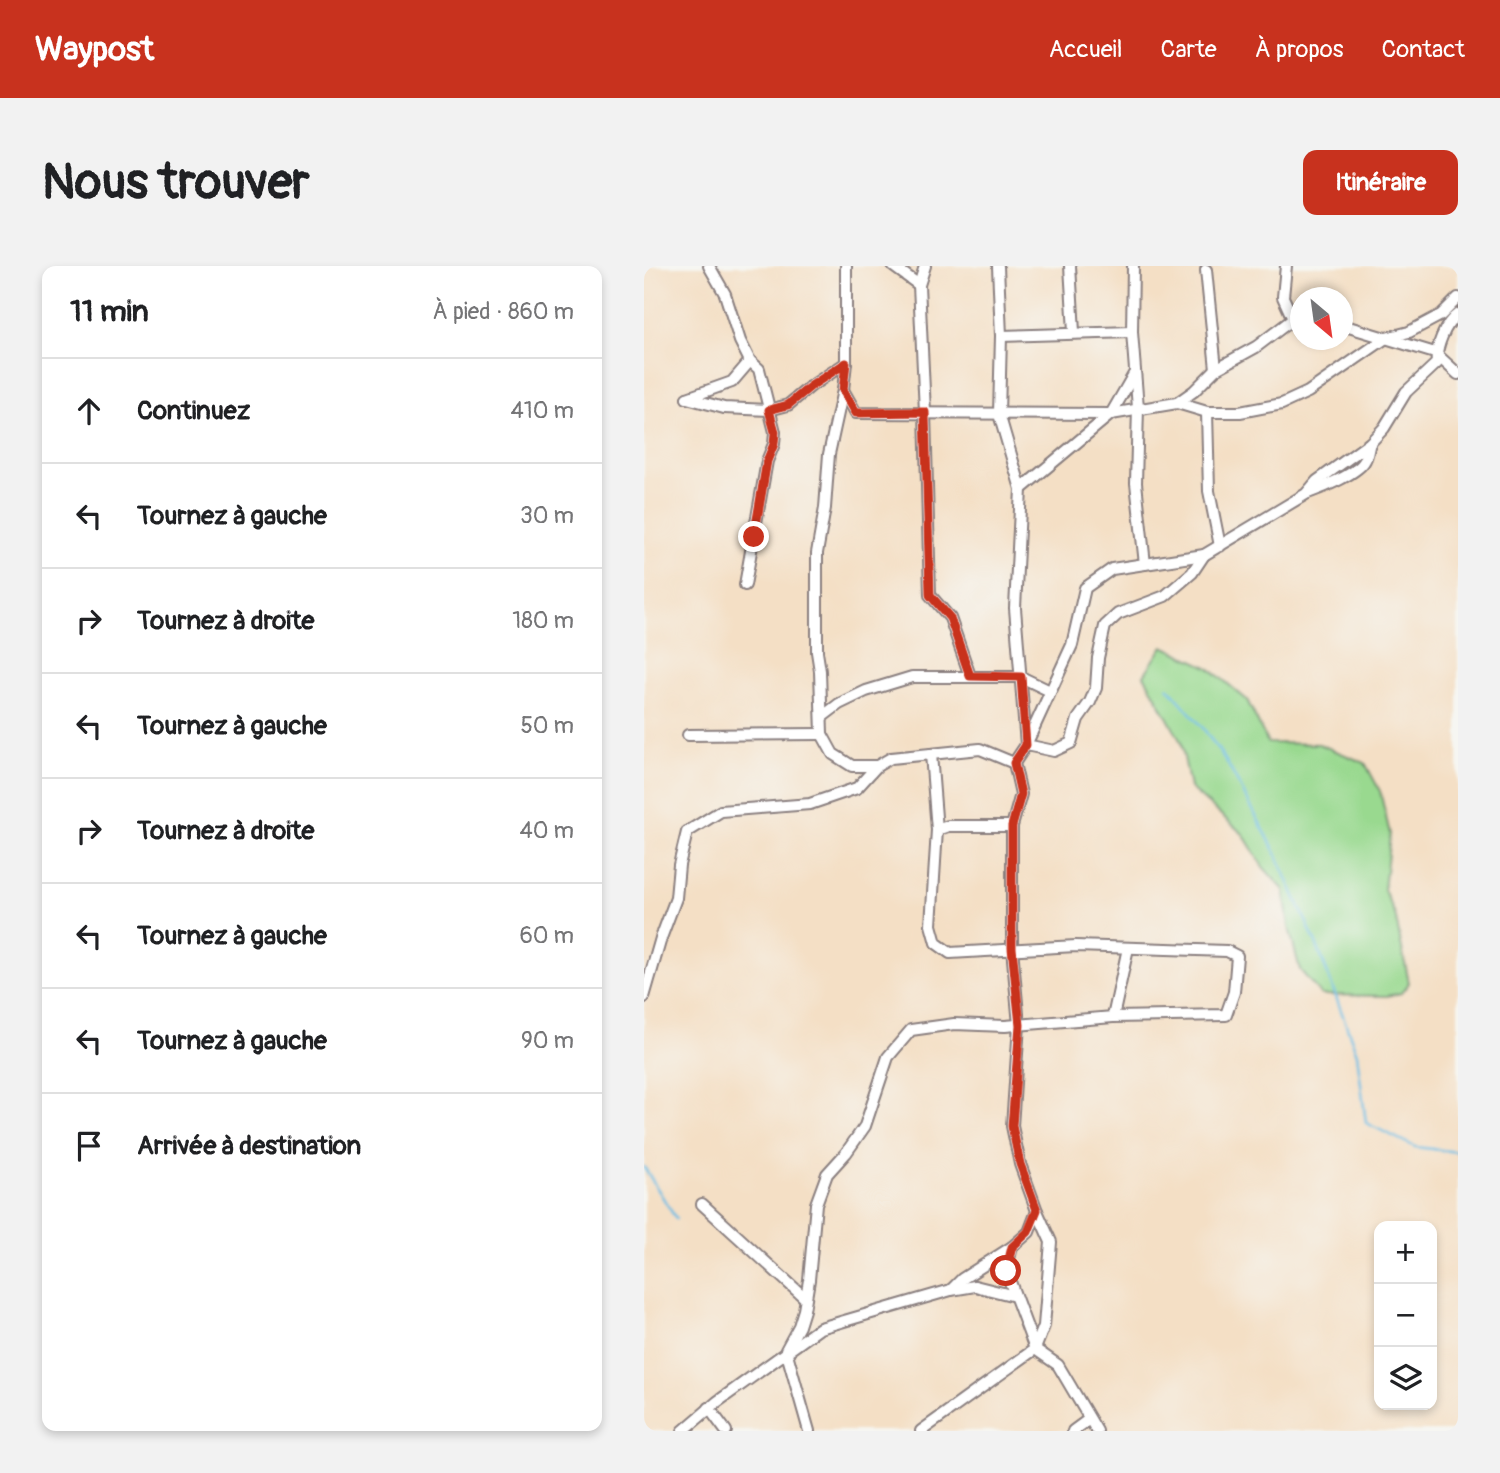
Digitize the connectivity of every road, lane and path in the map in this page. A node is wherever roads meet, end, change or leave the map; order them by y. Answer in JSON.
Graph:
{"nodes":[{"id":1,"x":709,"y":266,"type":"edge"},
{"id":2,"x":846,"y":266,"type":"edge"},
{"id":3,"x":893,"y":266,"type":"edge"},
{"id":4,"x":925,"y":266,"type":"edge"},
{"id":5,"x":998,"y":266,"type":"edge"},
{"id":6,"x":1070,"y":266,"type":"edge"},
{"id":7,"x":1133,"y":266,"type":"edge"},
{"id":8,"x":1286,"y":266,"type":"edge"},
{"id":9,"x":1206,"y":270,"type":"dead end"},
{"id":10,"x":919,"y":285,"type":"junction"},
{"id":11,"x":1458,"y":298,"type":"edge"},
{"id":12,"x":1290,"y":308,"type":"edge"},
{"id":13,"x":1458,"y":314,"type":"edge"},
{"id":14,"x":1290,"y":323,"type":"edge"},
{"id":15,"x":1353,"y":328,"type":"edge"},
{"id":16,"x":1074,"y":332,"type":"junction"},
{"id":17,"x":1132,"y":332,"type":"junction"},
{"id":18,"x":1001,"y":336,"type":"junction"},
{"id":19,"x":1386,"y":338,"type":"junction"},
{"id":20,"x":1435,"y":353,"type":"junction"},
{"id":21,"x":750,"y":361,"type":"junction"},
{"id":22,"x":846,"y":363,"type":"junction"},
{"id":23,"x":1216,"y":369,"type":"junction"},
{"id":24,"x":1134,"y":374,"type":"junction"},
{"id":25,"x":1458,"y":374,"type":"edge"},
{"id":26,"x":843,"y":390,"type":"junction"},
{"id":27,"x":1177,"y":403,"type":"junction"},
{"id":28,"x":1138,"y":408,"type":"junction"},
{"id":29,"x":769,"y":410,"type":"junction"},
{"id":30,"x":925,"y":412,"type":"junction"},
{"id":31,"x":1207,"y":412,"type":"junction"},
{"id":32,"x":999,"y":414,"type":"junction"},
{"id":33,"x":1111,"y":414,"type":"junction"},
{"id":34,"x":1021,"y":489,"type":"junction"},
{"id":35,"x":1220,"y":546,"type":"junction"},
{"id":36,"x":1204,"y":555,"type":"junction"},
{"id":37,"x":1145,"y":564,"type":"junction"},
{"id":38,"x":744,"y":585,"type":"dead end"},
{"id":39,"x":970,"y":676,"type":"junction"},
{"id":40,"x":1021,"y":677,"type":"junction"},
{"id":41,"x":1051,"y":691,"type":"junction"},
{"id":42,"x":822,"y":717,"type":"junction"},
{"id":43,"x":822,"y":734,"type":"junction"},
{"id":44,"x":688,"y":735,"type":"dead end"},
{"id":45,"x":1026,"y":745,"type":"junction"},
{"id":46,"x":930,"y":754,"type":"junction"},
{"id":47,"x":1014,"y":763,"type":"junction"},
{"id":48,"x":877,"y":766,"type":"junction"},
{"id":49,"x":1012,"y":826,"type":"junction"},
{"id":50,"x":937,"y":830,"type":"junction"},
{"id":51,"x":1012,"y":948,"type":"junction"},
{"id":52,"x":1128,"y":948,"type":"junction"},
{"id":53,"x":644,"y":997,"type":"edge"},
{"id":54,"x":1113,"y":1017,"type":"junction"},
{"id":55,"x":1020,"y":1025,"type":"junction"},
{"id":56,"x":702,"y":1204,"type":"dead end"},
{"id":57,"x":1037,"y":1210,"type":"junction"},
{"id":58,"x":1012,"y":1247,"type":"junction"},
{"id":59,"x":951,"y":1290,"type":"junction"},
{"id":60,"x":1015,"y":1296,"type":"junction"},
{"id":61,"x":805,"y":1298,"type":"junction"},
{"id":62,"x":1035,"y":1349,"type":"junction"},
{"id":63,"x":786,"y":1350,"type":"junction"},
{"id":64,"x":709,"y":1408,"type":"junction"},
{"id":65,"x":1088,"y":1420,"type":"junction"},
{"id":66,"x":683,"y":1431,"type":"edge"},
{"id":67,"x":726,"y":1431,"type":"edge"},
{"id":68,"x":809,"y":1431,"type":"edge"},
{"id":69,"x":921,"y":1431,"type":"edge"},
{"id":70,"x":1073,"y":1431,"type":"edge"},
{"id":71,"x":1097,"y":1431,"type":"edge"}],
"edges":[{"from":1,"to":21,"type":"street"},
{"from":2,"to":22,"type":"street"},
{"from":3,"to":10,"type":"street"},
{"from":4,"to":10,"type":"street"},
{"from":5,"to":18,"type":"street"},
{"from":6,"to":16,"type":"street"},
{"from":7,"to":17,"type":"street"},
{"from":8,"to":12,"type":"street"},
{"from":9,"to":23,"type":"street"},
{"from":10,"to":30,"type":"street"},
{"from":11,"to":19,"type":"street"},
{"from":13,"to":20,"type":"street"},
{"from":14,"to":23,"type":"street"},
{"from":15,"to":19,"type":"street"},
{"from":16,"to":17,"type":"street"},
{"from":16,"to":18,"type":"street"},
{"from":17,"to":24,"type":"street"},
{"from":18,"to":32,"type":"street"},
{"from":19,"to":20,"type":"street"},
{"from":19,"to":31,"type":"street"},
{"from":20,"to":25,"type":"street"},
{"from":20,"to":35,"type":"street"},
{"from":21,"to":29,"type":"street"},
{"from":21,"to":29,"type":"street"},
{"from":22,"to":26,"type":"street"},
{"from":22,"to":29,"type":"street"},
{"from":23,"to":27,"type":"street"},
{"from":24,"to":28,"type":"street"},
{"from":24,"to":33,"type":"street"},
{"from":26,"to":30,"type":"street"},
{"from":26,"to":42,"type":"street"},
{"from":27,"to":28,"type":"street"},
{"from":27,"to":31,"type":"street"},
{"from":28,"to":33,"type":"street"},
{"from":28,"to":37,"type":"street"},
{"from":29,"to":38,"type":"street"},
{"from":30,"to":32,"type":"street"},
{"from":30,"to":39,"type":"street"},
{"from":31,"to":35,"type":"street"},
{"from":32,"to":33,"type":"street"},
{"from":32,"to":34,"type":"street"},
{"from":33,"to":34,"type":"street"},
{"from":34,"to":40,"type":"street"},
{"from":35,"to":36,"type":"street"},
{"from":36,"to":37,"type":"street"},
{"from":36,"to":45,"type":"street"},
{"from":37,"to":41,"type":"street"},
{"from":39,"to":40,"type":"street"},
{"from":39,"to":42,"type":"street"},
{"from":40,"to":41,"type":"street"},
{"from":40,"to":45,"type":"street"},
{"from":41,"to":45,"type":"street"},
{"from":42,"to":43,"type":"street"},
{"from":43,"to":44,"type":"street"},
{"from":43,"to":48,"type":"street"},
{"from":45,"to":47,"type":"street"},
{"from":46,"to":47,"type":"street"},
{"from":46,"to":48,"type":"street"},
{"from":46,"to":50,"type":"street"},
{"from":47,"to":49,"type":"street"},
{"from":48,"to":53,"type":"street"},
{"from":49,"to":50,"type":"street"},
{"from":49,"to":51,"type":"street"},
{"from":50,"to":51,"type":"street"},
{"from":51,"to":52,"type":"street"},
{"from":51,"to":55,"type":"street"},
{"from":52,"to":54,"type":"street"},
{"from":52,"to":54,"type":"street"},
{"from":54,"to":55,"type":"street"},
{"from":55,"to":57,"type":"street"},
{"from":55,"to":61,"type":"street"},
{"from":56,"to":61,"type":"street"},
{"from":57,"to":58,"type":"street"},
{"from":57,"to":62,"type":"street"},
{"from":58,"to":59,"type":"street"},
{"from":58,"to":60,"type":"street"},
{"from":59,"to":60,"type":"street"},
{"from":59,"to":63,"type":"street"},
{"from":60,"to":62,"type":"street"},
{"from":61,"to":63,"type":"street"},
{"from":62,"to":65,"type":"street"},
{"from":62,"to":69,"type":"street"},
{"from":63,"to":64,"type":"street"},
{"from":63,"to":68,"type":"street"},
{"from":64,"to":66,"type":"street"},
{"from":64,"to":67,"type":"street"},
{"from":65,"to":70,"type":"street"},
{"from":65,"to":71,"type":"street"}]}
